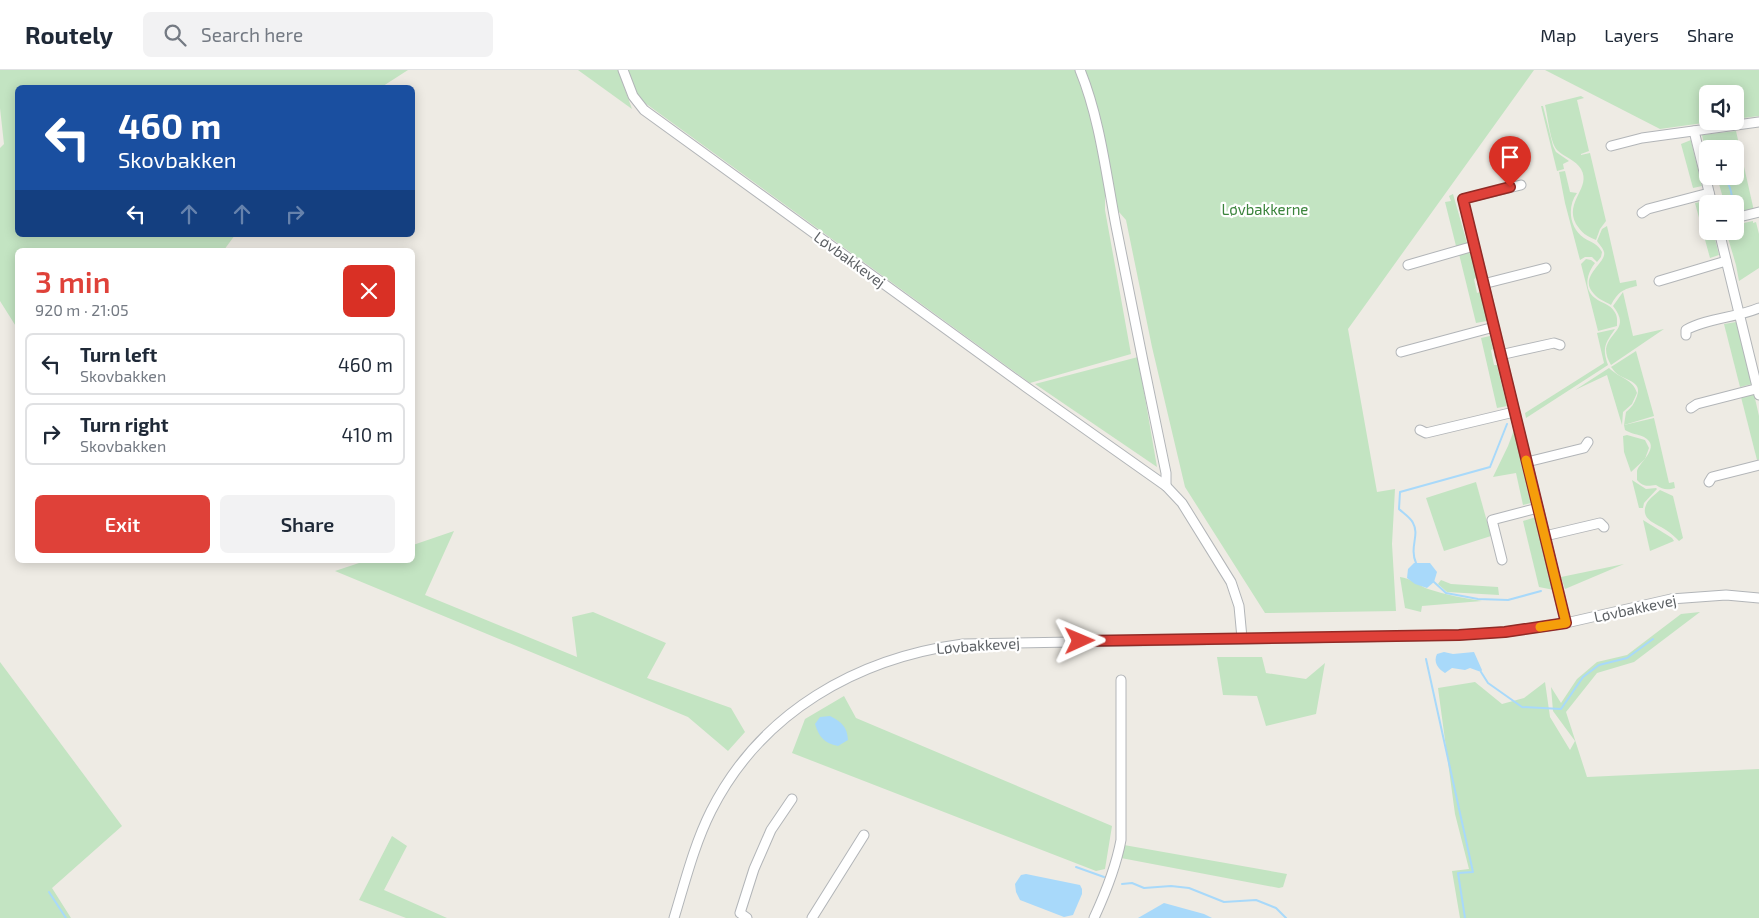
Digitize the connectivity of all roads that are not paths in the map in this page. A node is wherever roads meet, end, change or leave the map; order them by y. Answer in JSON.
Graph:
{"nodes":[{"id":1,"x":623,"y":70,"type":"edge"},
{"id":2,"x":1080,"y":70,"type":"edge"},
{"id":3,"x":1759,"y":122,"type":"edge"},
{"id":4,"x":1694,"y":131,"type":"junction"},
{"id":5,"x":1611,"y":146,"type":"dead end"},
{"id":6,"x":1522,"y":184,"type":"dead end"},
{"id":7,"x":1710,"y":193,"type":"joint"},
{"id":8,"x":1759,"y":212,"type":"edge"},
{"id":9,"x":1642,"y":213,"type":"dead end"},
{"id":10,"x":1744,"y":216,"type":"edge"},
{"id":11,"x":1721,"y":240,"type":"edge"},
{"id":12,"x":1474,"y":246,"type":"junction"},
{"id":13,"x":1726,"y":261,"type":"junction"},
{"id":14,"x":1408,"y":265,"type":"dead end"},
{"id":15,"x":1546,"y":268,"type":"dead end"},
{"id":16,"x":1660,"y":281,"type":"dead end"},
{"id":17,"x":1483,"y":284,"type":"junction"},
{"id":18,"x":1759,"y":308,"type":"edge"},
{"id":19,"x":1740,"y":315,"type":"junction"},
{"id":20,"x":1494,"y":327,"type":"junction"},
{"id":21,"x":1686,"y":335,"type":"dead end"},
{"id":22,"x":1560,"y":345,"type":"dead end"},
{"id":23,"x":1401,"y":352,"type":"dead end"},
{"id":24,"x":1500,"y":355,"type":"junction"},
{"id":25,"x":1758,"y":390,"type":"edge"},
{"id":26,"x":1691,"y":408,"type":"dead end"},
{"id":27,"x":1514,"y":412,"type":"junction"},
{"id":28,"x":1420,"y":430,"type":"dead end"},
{"id":29,"x":1588,"y":442,"type":"dead end"},
{"id":30,"x":1527,"y":462,"type":"junction"},
{"id":31,"x":1759,"y":465,"type":"edge"},
{"id":32,"x":1708,"y":482,"type":"dead end"},
{"id":33,"x":1166,"y":486,"type":"junction"},
{"id":34,"x":1538,"y":508,"type":"junction"},
{"id":35,"x":1604,"y":527,"type":"dead end"},
{"id":36,"x":1545,"y":536,"type":"junction"},
{"id":37,"x":1502,"y":560,"type":"dead end"},
{"id":38,"x":1759,"y":598,"type":"edge"},
{"id":39,"x":1566,"y":623,"type":"junction"},
{"id":40,"x":1242,"y":638,"type":"junction"},
{"id":41,"x":1121,"y":680,"type":"dead end"},
{"id":42,"x":792,"y":799,"type":"dead end"},
{"id":43,"x":864,"y":835,"type":"dead end"},
{"id":44,"x":674,"y":918,"type":"edge"},
{"id":45,"x":747,"y":918,"type":"edge"},
{"id":46,"x":812,"y":918,"type":"edge"},
{"id":47,"x":1094,"y":918,"type":"edge"}],
"edges":[{"from":1,"to":33,"type":"street","name":"Løvbakkevej"},
{"from":2,"to":33,"type":"street"},
{"from":3,"to":4,"type":"street"},
{"from":4,"to":5,"type":"street"},
{"from":4,"to":7,"type":"street"},
{"from":6,"to":12,"type":"street"},
{"from":7,"to":9,"type":"street"},
{"from":8,"to":10,"type":"street"},
{"from":11,"to":13,"type":"street"},
{"from":12,"to":14,"type":"street"},
{"from":12,"to":17,"type":"street"},
{"from":13,"to":16,"type":"street"},
{"from":13,"to":19,"type":"street"},
{"from":15,"to":17,"type":"street"},
{"from":17,"to":20,"type":"street"},
{"from":18,"to":19,"type":"street"},
{"from":19,"to":21,"type":"street"},
{"from":19,"to":25,"type":"street"},
{"from":20,"to":23,"type":"street"},
{"from":20,"to":24,"type":"street"},
{"from":22,"to":24,"type":"street"},
{"from":24,"to":27,"type":"street"},
{"from":25,"to":26,"type":"street"},
{"from":27,"to":28,"type":"street"},
{"from":27,"to":30,"type":"street"},
{"from":29,"to":30,"type":"street"},
{"from":30,"to":34,"type":"street"},
{"from":31,"to":32,"type":"street"},
{"from":33,"to":40,"type":"street","name":"Løvbakkevej"},
{"from":34,"to":36,"type":"street"},
{"from":34,"to":37,"type":"street"},
{"from":35,"to":36,"type":"street"},
{"from":36,"to":39,"type":"street"},
{"from":38,"to":39,"type":"street","name":"Løvbakkevej"},
{"from":39,"to":40,"type":"street","name":"Løvbakkevej"},
{"from":40,"to":44,"type":"street","name":"Løvbakkevej"},
{"from":41,"to":47,"type":"street"},
{"from":42,"to":45,"type":"street"},
{"from":43,"to":46,"type":"street"}]}
